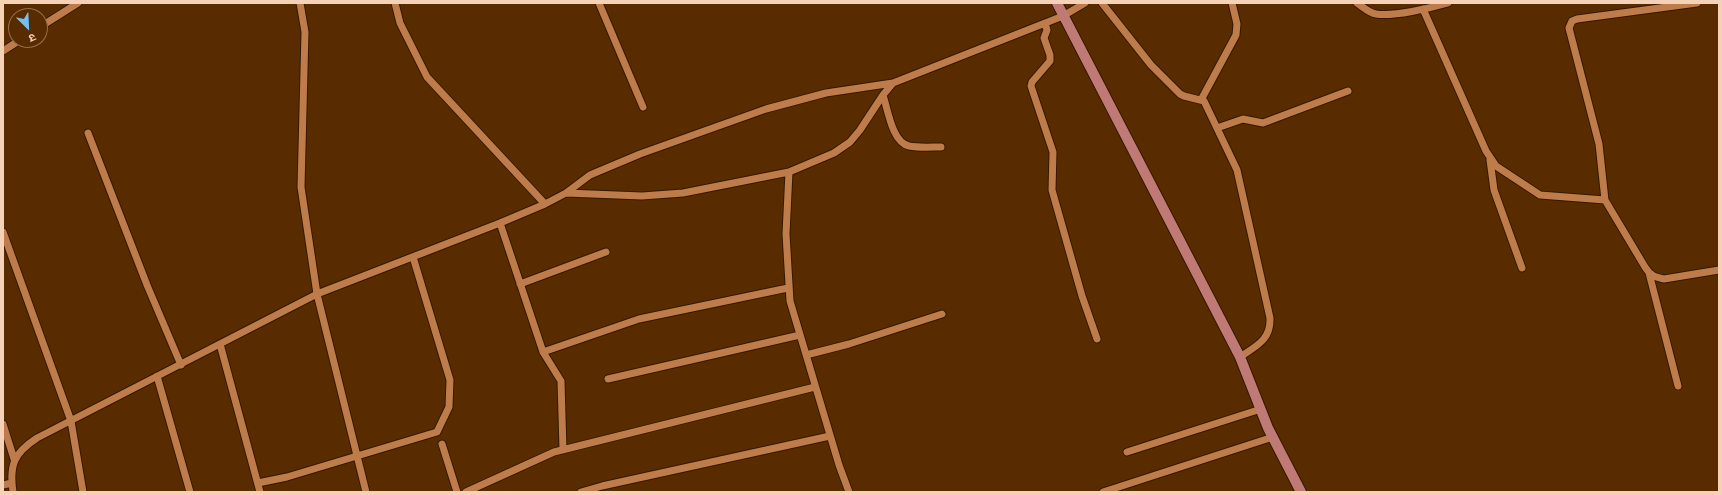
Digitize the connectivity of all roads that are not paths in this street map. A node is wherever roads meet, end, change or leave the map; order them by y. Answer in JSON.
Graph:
{"nodes":[{"id":1,"x":78,"y":3,"type":"edge"},
{"id":2,"x":300,"y":3,"type":"edge"},
{"id":3,"x":395,"y":3,"type":"edge"},
{"id":4,"x":599,"y":3,"type":"edge"},
{"id":5,"x":1057,"y":3,"type":"edge"},
{"id":6,"x":1085,"y":3,"type":"edge"},
{"id":7,"x":1102,"y":3,"type":"edge"},
{"id":8,"x":1232,"y":3,"type":"edge"},
{"id":9,"x":1357,"y":3,"type":"edge"},
{"id":10,"x":1448,"y":3,"type":"edge"},
{"id":11,"x":1698,"y":3,"type":"edge"},
{"id":12,"x":1423,"y":9,"type":"junction"},
{"id":13,"x":1063,"y":16,"type":"junction"},
{"id":14,"x":48,"y":22,"type":"edge"},
{"id":15,"x":1045,"y":23,"type":"junction"},
{"id":16,"x":893,"y":83,"type":"junction"},
{"id":17,"x":1348,"y":91,"type":"dead end"},
{"id":18,"x":883,"y":95,"type":"junction"},
{"id":19,"x":1201,"y":100,"type":"junction"},
{"id":20,"x":642,"y":107,"type":"dead end"},
{"id":21,"x":1217,"y":128,"type":"junction"},
{"id":22,"x":88,"y":133,"type":"dead end"},
{"id":23,"x":941,"y":147,"type":"dead end"},
{"id":24,"x":1490,"y":159,"type":"junction"},
{"id":25,"x":789,"y":172,"type":"junction"},
{"id":26,"x":566,"y":193,"type":"junction"},
{"id":27,"x":1605,"y":200,"type":"junction"},
{"id":28,"x":546,"y":204,"type":"junction"},
{"id":29,"x":500,"y":223,"type":"junction"},
{"id":30,"x":3,"y":232,"type":"edge"},
{"id":31,"x":606,"y":252,"type":"dead end"},
{"id":32,"x":413,"y":257,"type":"junction"},
{"id":33,"x":1522,"y":268,"type":"dead end"},
{"id":34,"x":1719,"y":270,"type":"edge"},
{"id":35,"x":1649,"y":273,"type":"junction"},
{"id":36,"x":520,"y":284,"type":"junction"},
{"id":37,"x":788,"y":288,"type":"junction"},
{"id":38,"x":317,"y":294,"type":"junction"},
{"id":39,"x":942,"y":314,"type":"dead end"},
{"id":40,"x":800,"y":335,"type":"junction"},
{"id":41,"x":1097,"y":339,"type":"dead end"},
{"id":42,"x":220,"y":344,"type":"junction"},
{"id":43,"x":543,"y":352,"type":"junction"},
{"id":44,"x":806,"y":355,"type":"junction"},
{"id":45,"x":1240,"y":357,"type":"junction"},
{"id":46,"x":181,"y":364,"type":"junction"},
{"id":47,"x":157,"y":376,"type":"junction"},
{"id":48,"x":608,"y":379,"type":"dead end"},
{"id":49,"x":1678,"y":386,"type":"dead end"},
{"id":50,"x":815,"y":387,"type":"junction"},
{"id":51,"x":1261,"y":409,"type":"junction"},
{"id":52,"x":71,"y":421,"type":"junction"},
{"id":53,"x":3,"y":424,"type":"edge"},
{"id":54,"x":830,"y":436,"type":"junction"},
{"id":55,"x":1273,"y":437,"type":"junction"},
{"id":56,"x":442,"y":444,"type":"dead end"},
{"id":57,"x":563,"y":450,"type":"junction"},
{"id":58,"x":1127,"y":452,"type":"dead end"},
{"id":59,"x":357,"y":457,"type":"junction"},
{"id":60,"x":14,"y":459,"type":"junction"},
{"id":61,"x":258,"y":482,"type":"junction"},
{"id":62,"x":12,"y":483,"type":"junction"},
{"id":63,"x":3,"y":486,"type":"edge"},
{"id":64,"x":13,"y":492,"type":"edge"},
{"id":65,"x":83,"y":492,"type":"edge"},
{"id":66,"x":190,"y":492,"type":"edge"},
{"id":67,"x":260,"y":492,"type":"edge"},
{"id":68,"x":366,"y":492,"type":"edge"},
{"id":69,"x":457,"y":492,"type":"edge"},
{"id":70,"x":466,"y":492,"type":"edge"},
{"id":71,"x":581,"y":492,"type":"edge"},
{"id":72,"x":849,"y":492,"type":"edge"},
{"id":73,"x":1103,"y":492,"type":"edge"},
{"id":74,"x":1301,"y":492,"type":"edge"}],
"edges":[{"from":1,"to":14,"type":"street"},
{"from":2,"to":38,"type":"street"},
{"from":3,"to":28,"type":"street"},
{"from":4,"to":20,"type":"street"},
{"from":5,"to":13,"type":"main road"},
{"from":6,"to":13,"type":"street"},
{"from":7,"to":19,"type":"street"},
{"from":8,"to":19,"type":"street"},
{"from":9,"to":12,"type":"street"},
{"from":10,"to":12,"type":"street"},
{"from":11,"to":27,"type":"street"},
{"from":12,"to":24,"type":"street"},
{"from":13,"to":15,"type":"street"},
{"from":13,"to":45,"type":"main road"},
{"from":15,"to":16,"type":"street"},
{"from":15,"to":41,"type":"street"},
{"from":16,"to":18,"type":"street"},
{"from":16,"to":26,"type":"street"},
{"from":17,"to":21,"type":"street"},
{"from":18,"to":23,"type":"street"},
{"from":18,"to":25,"type":"street"},
{"from":19,"to":21,"type":"street"},
{"from":21,"to":45,"type":"street"},
{"from":22,"to":46,"type":"street"},
{"from":24,"to":27,"type":"street"},
{"from":24,"to":33,"type":"street"},
{"from":25,"to":26,"type":"street"},
{"from":25,"to":37,"type":"street"},
{"from":26,"to":28,"type":"street"},
{"from":27,"to":35,"type":"street"},
{"from":28,"to":29,"type":"street"},
{"from":29,"to":32,"type":"street"},
{"from":29,"to":36,"type":"street"},
{"from":30,"to":52,"type":"street"},
{"from":31,"to":36,"type":"street"},
{"from":32,"to":38,"type":"street"},
{"from":32,"to":59,"type":"street"},
{"from":34,"to":35,"type":"street"},
{"from":35,"to":49,"type":"street"},
{"from":36,"to":43,"type":"street"},
{"from":37,"to":40,"type":"street"},
{"from":37,"to":43,"type":"street"},
{"from":38,"to":42,"type":"street"},
{"from":38,"to":59,"type":"street"},
{"from":39,"to":44,"type":"street"},
{"from":40,"to":44,"type":"street"},
{"from":40,"to":48,"type":"street"},
{"from":42,"to":46,"type":"street"},
{"from":42,"to":61,"type":"street"},
{"from":43,"to":57,"type":"street"},
{"from":44,"to":50,"type":"street"},
{"from":45,"to":51,"type":"main road"},
{"from":46,"to":47,"type":"street"},
{"from":47,"to":52,"type":"street"},
{"from":47,"to":66,"type":"street"},
{"from":50,"to":54,"type":"street"},
{"from":50,"to":57,"type":"street"},
{"from":51,"to":55,"type":"main road"},
{"from":51,"to":58,"type":"street"},
{"from":52,"to":60,"type":"street"},
{"from":52,"to":65,"type":"street"},
{"from":53,"to":60,"type":"street"},
{"from":54,"to":71,"type":"street"},
{"from":54,"to":72,"type":"street"},
{"from":55,"to":73,"type":"street"},
{"from":55,"to":74,"type":"main road"},
{"from":56,"to":69,"type":"street"},
{"from":57,"to":70,"type":"street"},
{"from":59,"to":61,"type":"street"},
{"from":59,"to":68,"type":"street"},
{"from":60,"to":62,"type":"street"},
{"from":61,"to":67,"type":"street"},
{"from":62,"to":63,"type":"street"},
{"from":62,"to":64,"type":"street"}]}
